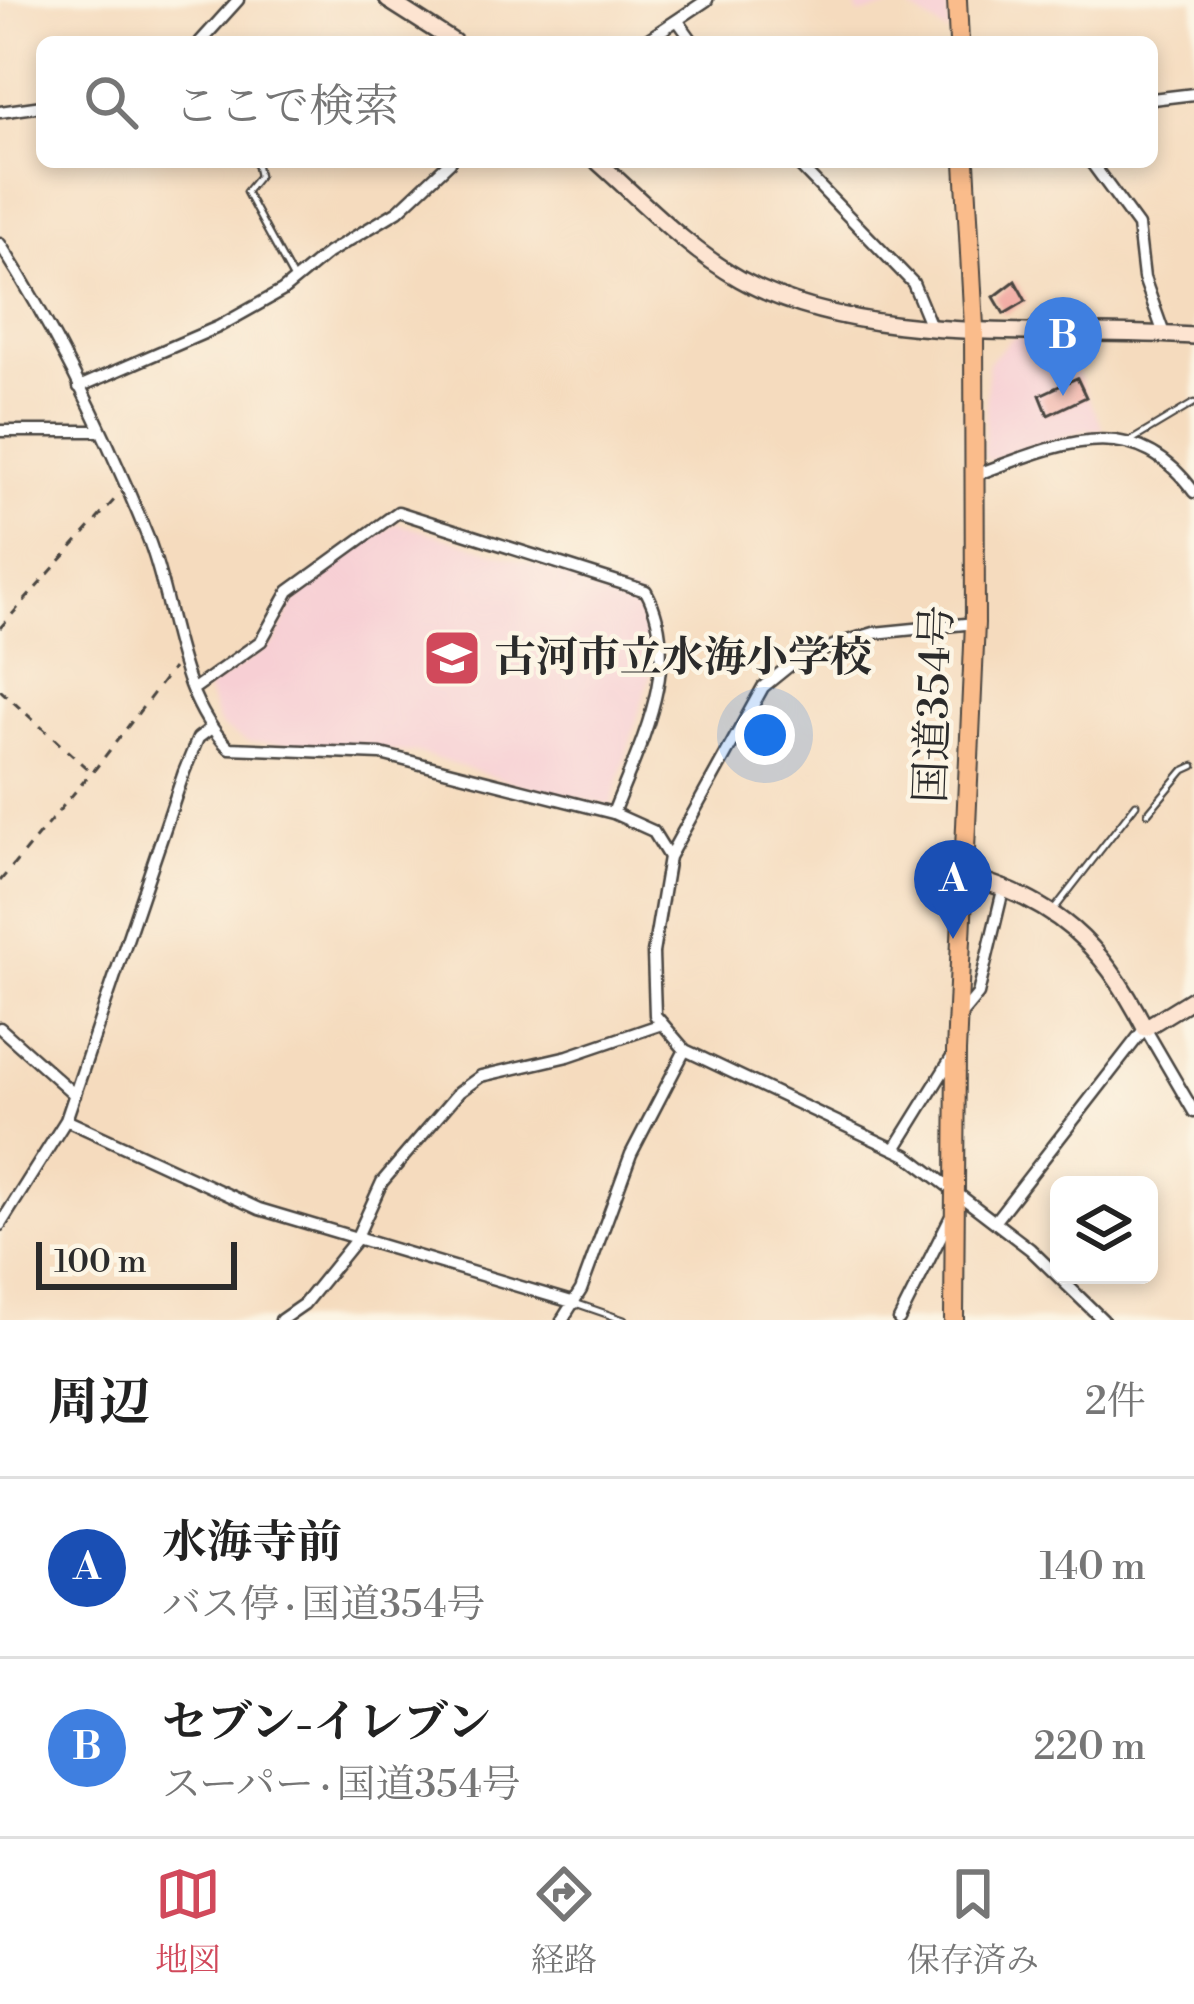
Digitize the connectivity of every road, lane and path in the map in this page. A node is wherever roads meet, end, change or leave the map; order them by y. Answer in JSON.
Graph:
{"nodes":[{"id":1,"x":238,"y":0,"type":"edge"},
{"id":2,"x":388,"y":0,"type":"edge"},
{"id":3,"x":707,"y":0,"type":"edge"},
{"id":4,"x":958,"y":0,"type":"edge"},
{"id":5,"x":678,"y":21,"type":"junction"},
{"id":6,"x":205,"y":36,"type":"edge"},
{"id":7,"x":445,"y":36,"type":"edge"},
{"id":8,"x":654,"y":36,"type":"edge"},
{"id":9,"x":689,"y":36,"type":"edge"},
{"id":10,"x":959,"y":36,"type":"edge"},
{"id":11,"x":1194,"y":94,"type":"edge"},
{"id":12,"x":1158,"y":98,"type":"edge"},
{"id":13,"x":36,"y":107,"type":"edge"},
{"id":14,"x":0,"y":112,"type":"edge"},
{"id":15,"x":257,"y":168,"type":"edge"},
{"id":16,"x":443,"y":168,"type":"edge"},
{"id":17,"x":605,"y":168,"type":"edge"},
{"id":18,"x":802,"y":168,"type":"edge"},
{"id":19,"x":965,"y":168,"type":"edge"},
{"id":20,"x":1095,"y":168,"type":"edge"},
{"id":21,"x":0,"y":244,"type":"edge"},
{"id":22,"x":295,"y":280,"type":"junction"},
{"id":23,"x":931,"y":324,"type":"junction"},
{"id":24,"x":974,"y":328,"type":"junction"},
{"id":25,"x":1164,"y":334,"type":"junction"},
{"id":26,"x":1194,"y":336,"type":"edge"},
{"id":27,"x":79,"y":387,"type":"junction"},
{"id":28,"x":1194,"y":403,"type":"edge"},
{"id":29,"x":0,"y":431,"type":"edge"},
{"id":30,"x":100,"y":431,"type":"junction"},
{"id":31,"x":1126,"y":444,"type":"junction"},
{"id":32,"x":975,"y":475,"type":"junction"},
{"id":33,"x":125,"y":488,"type":"junction"},
{"id":34,"x":1194,"y":492,"type":"edge"},
{"id":35,"x":974,"y":623,"type":"junction"},
{"id":36,"x":0,"y":628,"type":"edge"},
{"id":37,"x":179,"y":659,"type":"junction"},
{"id":38,"x":195,"y":688,"type":"junction"},
{"id":39,"x":0,"y":690,"type":"edge"},
{"id":40,"x":210,"y":729,"type":"junction"},
{"id":41,"x":1194,"y":766,"type":"edge"},
{"id":42,"x":92,"y":773,"type":"junction"},
{"id":43,"x":1136,"y":804,"type":"dead end"},
{"id":44,"x":613,"y":813,"type":"junction"},
{"id":45,"x":1148,"y":813,"type":"dead end"},
{"id":46,"x":669,"y":857,"type":"junction"},
{"id":47,"x":964,"y":874,"type":"junction"},
{"id":48,"x":0,"y":881,"type":"edge"},
{"id":49,"x":1004,"y":886,"type":"junction"},
{"id":50,"x":1053,"y":911,"type":"junction"},
{"id":51,"x":1194,"y":998,"type":"edge"},
{"id":52,"x":958,"y":1018,"type":"junction"},
{"id":53,"x":659,"y":1025,"type":"junction"},
{"id":54,"x":0,"y":1028,"type":"edge"},
{"id":55,"x":1145,"y":1028,"type":"junction"},
{"id":56,"x":685,"y":1050,"type":"junction"},
{"id":57,"x":956,"y":1052,"type":"junction"},
{"id":58,"x":75,"y":1095,"type":"junction"},
{"id":59,"x":1194,"y":1112,"type":"edge"},
{"id":60,"x":66,"y":1120,"type":"junction"},
{"id":61,"x":895,"y":1149,"type":"junction"},
{"id":62,"x":954,"y":1187,"type":"junction"},
{"id":63,"x":954,"y":1210,"type":"junction"},
{"id":64,"x":995,"y":1221,"type":"junction"},
{"id":65,"x":0,"y":1225,"type":"edge"},
{"id":66,"x":355,"y":1241,"type":"junction"},
{"id":67,"x":575,"y":1303,"type":"junction"},
{"id":68,"x":281,"y":1320,"type":"edge"},
{"id":69,"x":562,"y":1320,"type":"edge"},
{"id":70,"x":624,"y":1320,"type":"edge"},
{"id":71,"x":899,"y":1320,"type":"edge"},
{"id":72,"x":954,"y":1320,"type":"edge"},
{"id":73,"x":1103,"y":1320,"type":"edge"}],
"edges":[{"from":1,"to":6,"type":"street"},
{"from":2,"to":7,"type":"street"},
{"from":3,"to":5,"type":"street"},
{"from":4,"to":10,"type":"highway"},
{"from":5,"to":8,"type":"street"},
{"from":5,"to":9,"type":"street"},
{"from":11,"to":12,"type":"street"},
{"from":13,"to":14,"type":"street"},
{"from":15,"to":22,"type":"lane"},
{"from":16,"to":22,"type":"street"},
{"from":17,"to":23,"type":"street"},
{"from":18,"to":23,"type":"street"},
{"from":19,"to":24,"type":"highway","name":"国道354号"},
{"from":20,"to":25,"type":"street"},
{"from":21,"to":27,"type":"street"},
{"from":22,"to":27,"type":"street"},
{"from":23,"to":24,"type":"street"},
{"from":24,"to":25,"type":"street"},
{"from":24,"to":32,"type":"highway","name":"国道354号"},
{"from":25,"to":26,"type":"street"},
{"from":27,"to":30,"type":"street"},
{"from":28,"to":31,"type":"lane"},
{"from":29,"to":30,"type":"street"},
{"from":30,"to":33,"type":"street"},
{"from":31,"to":32,"type":"street"},
{"from":31,"to":34,"type":"street"},
{"from":32,"to":35,"type":"highway","name":"国道354号"},
{"from":33,"to":36,"type":"path"},
{"from":33,"to":37,"type":"street"},
{"from":35,"to":46,"type":"street"},
{"from":35,"to":47,"type":"highway","name":"国道354号"},
{"from":37,"to":38,"type":"street"},
{"from":37,"to":42,"type":"path"},
{"from":38,"to":40,"type":"street"},
{"from":38,"to":44,"type":"street"},
{"from":39,"to":42,"type":"path"},
{"from":40,"to":44,"type":"street"},
{"from":40,"to":58,"type":"street"},
{"from":41,"to":45,"type":"lane"},
{"from":42,"to":48,"type":"path"},
{"from":43,"to":50,"type":"lane"},
{"from":44,"to":46,"type":"street"},
{"from":46,"to":53,"type":"street"},
{"from":47,"to":49,"type":"street"},
{"from":47,"to":52,"type":"highway","name":"国道354号"},
{"from":49,"to":50,"type":"street"},
{"from":49,"to":52,"type":"street"},
{"from":50,"to":55,"type":"street"},
{"from":51,"to":55,"type":"street"},
{"from":52,"to":57,"type":"highway","name":"国道354号"},
{"from":53,"to":56,"type":"street"},
{"from":53,"to":66,"type":"street"},
{"from":54,"to":58,"type":"street"},
{"from":55,"to":59,"type":"street"},
{"from":55,"to":64,"type":"street"},
{"from":56,"to":61,"type":"street"},
{"from":56,"to":67,"type":"street"},
{"from":57,"to":61,"type":"street"},
{"from":57,"to":62,"type":"highway","name":"国道354号"},
{"from":58,"to":60,"type":"street"},
{"from":60,"to":65,"type":"street"},
{"from":60,"to":66,"type":"street"},
{"from":61,"to":62,"type":"street"},
{"from":62,"to":63,"type":"highway","name":"国道354号"},
{"from":62,"to":64,"type":"street"},
{"from":63,"to":71,"type":"street"},
{"from":63,"to":72,"type":"highway","name":"国道354号"},
{"from":64,"to":73,"type":"street"},
{"from":66,"to":67,"type":"street"},
{"from":66,"to":68,"type":"street"},
{"from":67,"to":69,"type":"street"},
{"from":67,"to":70,"type":"lane"}]}
